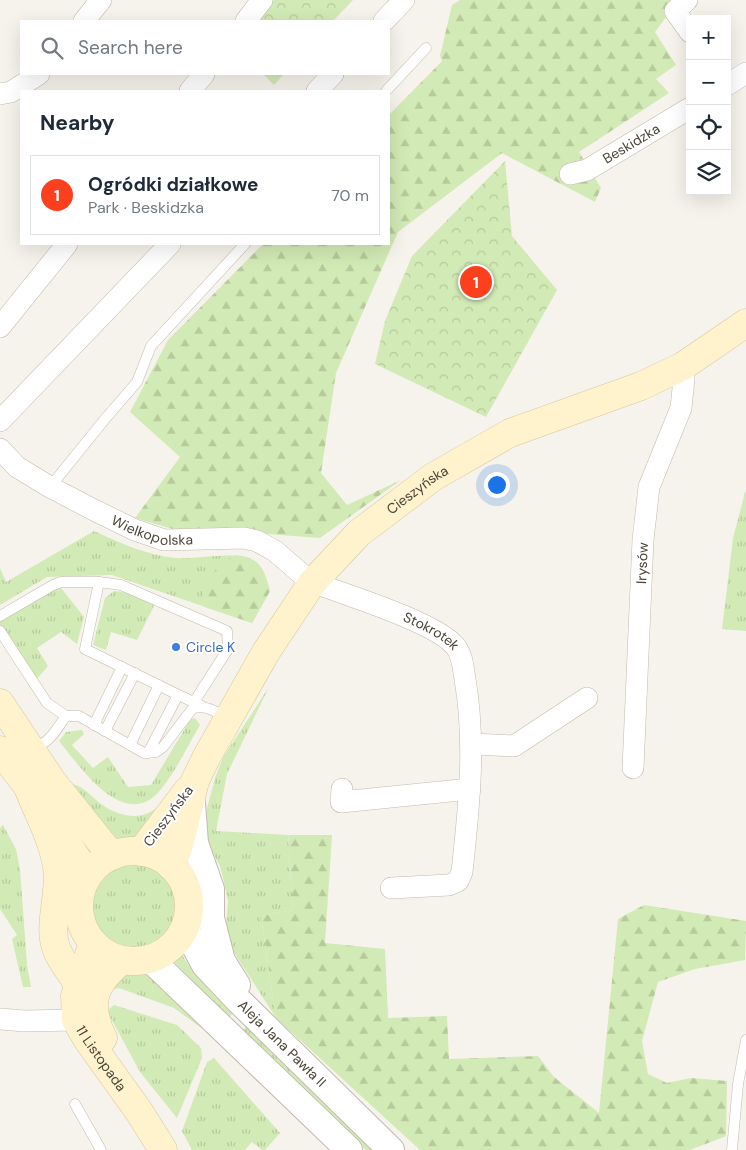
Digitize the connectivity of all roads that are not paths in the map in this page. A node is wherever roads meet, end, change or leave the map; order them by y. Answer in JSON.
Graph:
{"nodes":[{"id":1,"x":101,"y":0,"type":"edge"},
{"id":2,"x":262,"y":0,"type":"edge"},
{"id":3,"x":404,"y":0,"type":"edge"},
{"id":4,"x":687,"y":0,"type":"edge"},
{"id":5,"x":85,"y":20,"type":"edge"},
{"id":6,"x":247,"y":20,"type":"edge"},
{"id":7,"x":385,"y":20,"type":"edge"},
{"id":8,"x":686,"y":26,"type":"edge"},
{"id":9,"x":426,"y":48,"type":"dead end"},
{"id":10,"x":746,"y":73,"type":"edge"},
{"id":11,"x":37,"y":75,"type":"edge"},
{"id":12,"x":203,"y":75,"type":"edge"},
{"id":13,"x":332,"y":75,"type":"edge"},
{"id":14,"x":731,"y":82,"type":"edge"},
{"id":15,"x":191,"y":90,"type":"edge"},
{"id":16,"x":318,"y":90,"type":"edge"},
{"id":17,"x":387,"y":90,"type":"edge"},
{"id":18,"x":0,"y":94,"type":"edge"},
{"id":19,"x":686,"y":110,"type":"edge"},
{"id":20,"x":570,"y":174,"type":"dead end"},
{"id":21,"x":66,"y":245,"type":"edge"},
{"id":22,"x":169,"y":245,"type":"edge"},
{"id":23,"x":244,"y":245,"type":"edge"},
{"id":24,"x":746,"y":323,"type":"edge"},
{"id":25,"x":0,"y":327,"type":"edge"},
{"id":26,"x":683,"y":366,"type":"junction"},
{"id":27,"x":0,"y":421,"type":"edge"},
{"id":28,"x":0,"y":449,"type":"edge"},
{"id":29,"x":50,"y":487,"type":"junction"},
{"id":30,"x":99,"y":582,"type":"junction"},
{"id":31,"x":312,"y":583,"type":"junction"},
{"id":32,"x":0,"y":616,"type":"edge"},
{"id":33,"x":0,"y":632,"type":"edge"},
{"id":34,"x":122,"y":667,"type":"junction"},
{"id":35,"x":135,"y":673,"type":"junction"},
{"id":36,"x":160,"y":685,"type":"junction"},
{"id":37,"x":178,"y":695,"type":"junction"},
{"id":38,"x":587,"y":698,"type":"dead end"},
{"id":39,"x":0,"y":703,"type":"edge"},
{"id":40,"x":198,"y":704,"type":"junction"},
{"id":41,"x":66,"y":716,"type":"junction"},
{"id":42,"x":229,"y":719,"type":"junction"},
{"id":43,"x":94,"y":725,"type":"junction"},
{"id":44,"x":105,"y":731,"type":"junction"},
{"id":45,"x":472,"y":744,"type":"junction"},
{"id":46,"x":130,"y":745,"type":"junction"},
{"id":47,"x":29,"y":746,"type":"junction"},
{"id":48,"x":0,"y":750,"type":"edge"},
{"id":49,"x":148,"y":753,"type":"junction"},
{"id":50,"x":633,"y":768,"type":"dead end"},
{"id":51,"x":28,"y":787,"type":"junction"},
{"id":52,"x":193,"y":789,"type":"junction"},
{"id":53,"x":342,"y":789,"type":"dead end"},
{"id":54,"x":470,"y":789,"type":"junction"},
{"id":55,"x":142,"y":852,"type":"junction"},
{"id":56,"x":112,"y":856,"type":"junction"},
{"id":57,"x":171,"y":866,"type":"junction"},
{"id":58,"x":87,"y":877,"type":"junction"},
{"id":59,"x":391,"y":888,"type":"dead end"},
{"id":60,"x":185,"y":928,"type":"junction"},
{"id":61,"x":93,"y":942,"type":"junction"},
{"id":62,"x":150,"y":959,"type":"junction"},
{"id":63,"x":121,"y":960,"type":"junction"},
{"id":64,"x":78,"y":984,"type":"junction"},
{"id":65,"x":0,"y":1019,"type":"edge"},
{"id":66,"x":76,"y":1020,"type":"junction"},
{"id":67,"x":266,"y":1027,"type":"junction"},
{"id":68,"x":746,"y":1040,"type":"edge"},
{"id":69,"x":75,"y":1104,"type":"dead end"},
{"id":70,"x":140,"y":1113,"type":"junction"},
{"id":71,"x":101,"y":1150,"type":"edge"},
{"id":72,"x":163,"y":1150,"type":"edge"},
{"id":73,"x":349,"y":1150,"type":"edge"},
{"id":74,"x":391,"y":1150,"type":"edge"},
{"id":75,"x":732,"y":1150,"type":"edge"}],
"edges":[{"from":1,"to":5,"type":"street"},
{"from":2,"to":6,"type":"street"},
{"from":3,"to":7,"type":"street"},
{"from":4,"to":8,"type":"street"},
{"from":9,"to":17,"type":"lane"},
{"from":10,"to":14,"type":"street"},
{"from":11,"to":18,"type":"street"},
{"from":12,"to":15,"type":"street"},
{"from":13,"to":16,"type":"street"},
{"from":19,"to":20,"type":"street","name":"Beskidzka"},
{"from":21,"to":25,"type":"street"},
{"from":22,"to":27,"type":"street"},
{"from":23,"to":29,"type":"lane"},
{"from":24,"to":26,"type":"main road","name":"Cieszyńska"},
{"from":26,"to":31,"type":"main road","name":"Cieszyńska"},
{"from":26,"to":50,"type":"street","name":"Irysów"},
{"from":28,"to":29,"type":"street","name":"Wielkopolska"},
{"from":29,"to":31,"type":"street","name":"Wielkopolska"},
{"from":30,"to":32,"type":"lane"},
{"from":30,"to":34,"type":"lane"},
{"from":30,"to":40,"type":"lane"},
{"from":31,"to":42,"type":"main road","name":"Cieszyńska"},
{"from":31,"to":45,"type":"street","name":"Stokrotek"},
{"from":33,"to":41,"type":"lane"},
{"from":34,"to":35,"type":"lane"},
{"from":34,"to":43,"type":"lane"},
{"from":35,"to":36,"type":"lane"},
{"from":35,"to":44,"type":"lane"},
{"from":36,"to":37,"type":"lane"},
{"from":36,"to":46,"type":"lane"},
{"from":37,"to":40,"type":"lane"},
{"from":37,"to":49,"type":"lane"},
{"from":38,"to":45,"type":"street"},
{"from":39,"to":47,"type":"main road"},
{"from":40,"to":42,"type":"lane"},
{"from":40,"to":49,"type":"lane"},
{"from":41,"to":43,"type":"lane"},
{"from":41,"to":47,"type":"lane"},
{"from":42,"to":52,"type":"main road","name":"Cieszyńska"},
{"from":43,"to":44,"type":"lane"},
{"from":44,"to":46,"type":"lane"},
{"from":45,"to":54,"type":"street","name":"Stokrotek"},
{"from":46,"to":49,"type":"lane"},
{"from":47,"to":56,"type":"main road"},
{"from":48,"to":51,"type":"main road"},
{"from":51,"to":58,"type":"main road"},
{"from":51,"to":64,"type":"main road"},
{"from":52,"to":55,"type":"main road","name":"Cieszyńska"},
{"from":52,"to":57,"type":"main road","name":"Cieszyńska"},
{"from":52,"to":67,"type":"street"},
{"from":53,"to":54,"type":"street"},
{"from":54,"to":59,"type":"street","name":"Stokrotek"},
{"from":55,"to":56,"type":"main road"},
{"from":55,"to":57,"type":"main road"},
{"from":56,"to":58,"type":"main road"},
{"from":57,"to":60,"type":"main road"},
{"from":58,"to":61,"type":"main road"},
{"from":60,"to":62,"type":"main road"},
{"from":60,"to":67,"type":"street","name":"Aleja Jana Pawła II"},
{"from":61,"to":63,"type":"main road"},
{"from":61,"to":64,"type":"main road","name":"11 Listopada"},
{"from":62,"to":63,"type":"main road"},
{"from":62,"to":73,"type":"street"},
{"from":63,"to":70,"type":"main road","name":"11 Listopada"},
{"from":64,"to":66,"type":"main road","name":"11 Listopada"},
{"from":65,"to":66,"type":"street"},
{"from":66,"to":70,"type":"main road","name":"11 Listopada"},
{"from":67,"to":74,"type":"street","name":"Aleja Jana Pawła II"},
{"from":68,"to":75,"type":"lane"},
{"from":69,"to":71,"type":"lane"},
{"from":70,"to":72,"type":"main road","name":"11 Listopada"}]}
